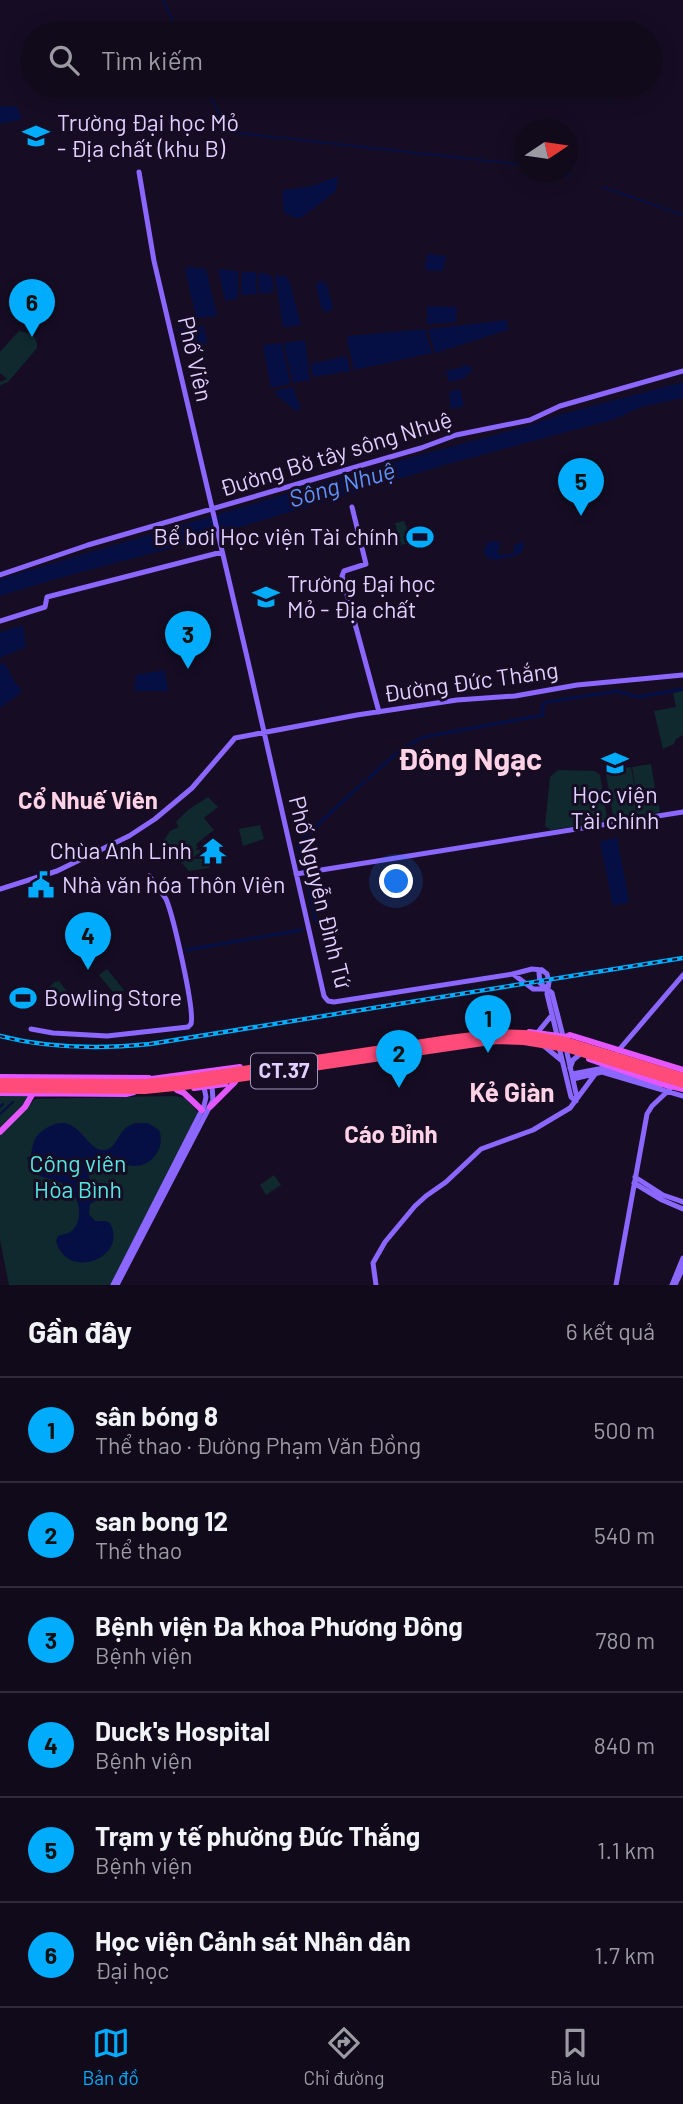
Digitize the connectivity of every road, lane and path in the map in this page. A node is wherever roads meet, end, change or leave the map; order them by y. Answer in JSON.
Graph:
{"nodes":[{"id":1,"x":139,"y":172,"type":"dead end"},
{"id":2,"x":683,"y":372,"type":"edge"},
{"id":3,"x":352,"y":507,"type":"dead end"},
{"id":4,"x":212,"y":512,"type":"junction"},
{"id":5,"x":222,"y":552,"type":"junction"},
{"id":6,"x":0,"y":575,"type":"edge"},
{"id":7,"x":0,"y":621,"type":"edge"},
{"id":8,"x":683,"y":675,"type":"edge"},
{"id":9,"x":379,"y":712,"type":"junction"},
{"id":10,"x":264,"y":732,"type":"junction"},
{"id":11,"x":683,"y":813,"type":"edge"},
{"id":12,"x":303,"y":875,"type":"junction"},
{"id":13,"x":149,"y":876,"type":"dead end"},
{"id":14,"x":0,"y":890,"type":"edge"},
{"id":15,"x":513,"y":974,"type":"junction"},
{"id":16,"x":683,"y":975,"type":"edge"},
{"id":17,"x":548,"y":989,"type":"junction"},
{"id":18,"x":552,"y":1015,"type":"junction"},
{"id":19,"x":556,"y":1021,"type":"junction"},
{"id":20,"x":546,"y":1024,"type":"junction"},
{"id":21,"x":31,"y":1029,"type":"dead end"},
{"id":22,"x":562,"y":1036,"type":"junction"},
{"id":23,"x":542,"y":1038,"type":"junction"},
{"id":24,"x":564,"y":1048,"type":"junction"},
{"id":25,"x":618,"y":1051,"type":"junction"},
{"id":26,"x":579,"y":1055,"type":"junction"},
{"id":27,"x":562,"y":1061,"type":"junction"},
{"id":28,"x":206,"y":1072,"type":"junction"},
{"id":29,"x":570,"y":1072,"type":"junction"},
{"id":30,"x":596,"y":1073,"type":"junction"},
{"id":31,"x":683,"y":1074,"type":"edge"},
{"id":32,"x":0,"y":1080,"type":"edge"},
{"id":33,"x":235,"y":1082,"type":"junction"},
{"id":34,"x":208,"y":1087,"type":"junction"},
{"id":35,"x":683,"y":1089,"type":"edge"},
{"id":36,"x":0,"y":1090,"type":"edge"},
{"id":37,"x":177,"y":1090,"type":"junction"},
{"id":38,"x":668,"y":1091,"type":"junction"},
{"id":39,"x":131,"y":1092,"type":"junction"},
{"id":40,"x":33,"y":1093,"type":"junction"},
{"id":41,"x":576,"y":1101,"type":"junction"},
{"id":42,"x":210,"y":1107,"type":"junction"},
{"id":43,"x":202,"y":1110,"type":"junction"},
{"id":44,"x":0,"y":1132,"type":"edge"},
{"id":45,"x":634,"y":1180,"type":"junction"},
{"id":46,"x":683,"y":1202,"type":"edge"},
{"id":47,"x":683,"y":1209,"type":"edge"},
{"id":48,"x":150,"y":1216,"type":"junction"},
{"id":49,"x":683,"y":1258,"type":"edge"},
{"id":50,"x":683,"y":1268,"type":"edge"},
{"id":51,"x":115,"y":1285,"type":"edge"},
{"id":52,"x":376,"y":1285,"type":"edge"},
{"id":53,"x":616,"y":1285,"type":"edge"},
{"id":54,"x":673,"y":1285,"type":"edge"}],
"edges":[{"from":1,"to":4,"type":"street","name":"Phố Viên"},
{"from":2,"to":4,"type":"street","name":"Đường Bờ tây sông Nhuệ"},
{"from":3,"to":9,"type":"street"},
{"from":4,"to":5,"type":"street","name":"Phố Viên"},
{"from":4,"to":6,"type":"street","name":"Đường Bờ tây sông Nhuệ"},
{"from":5,"to":7,"type":"street"},
{"from":5,"to":10,"type":"street","name":"Phố Viên"},
{"from":8,"to":9,"type":"street","name":"Đường Đức Thắng"},
{"from":9,"to":10,"type":"street","name":"Đường Đức Thắng"},
{"from":10,"to":12,"type":"street","name":"Phố Nguyễn Đình Tứ"},
{"from":10,"to":14,"type":"street","name":"Đường Đức Thắng"},
{"from":11,"to":12,"type":"street"},
{"from":12,"to":15,"type":"street","name":"Phố Nguyễn Đình Tứ"},
{"from":13,"to":21,"type":"street"},
{"from":15,"to":17,"type":"street"},
{"from":15,"to":17,"type":"street","name":"Phố Nguyễn Đình Tứ"},
{"from":16,"to":25,"type":"street"},
{"from":17,"to":18,"type":"street"},
{"from":17,"to":19,"type":"street"},
{"from":18,"to":19,"type":"street"},
{"from":18,"to":20,"type":"street"},
{"from":19,"to":20,"type":"street"},
{"from":19,"to":22,"type":"street"},
{"from":20,"to":23,"type":"street"},
{"from":22,"to":23,"type":"main road"},
{"from":22,"to":24,"type":"main road"},
{"from":22,"to":25,"type":"main road"},
{"from":22,"to":31,"type":"main road"},
{"from":23,"to":24,"type":"main road"},
{"from":23,"to":27,"type":"street"},
{"from":23,"to":28,"type":"main road"},
{"from":23,"to":31,"type":"highway","number":"CT.37"},
{"from":23,"to":31,"type":"highway"},
{"from":23,"to":32,"type":"highway","number":"CT.37"},
{"from":23,"to":33,"type":"main road"},
{"from":24,"to":26,"type":"main road"},
{"from":24,"to":27,"type":"street"},
{"from":24,"to":29,"type":"street"},
{"from":24,"to":35,"type":"highway","number":"CT.37"},
{"from":24,"to":35,"type":"highway"},
{"from":24,"to":36,"type":"highway","number":"CT.37"},
{"from":25,"to":31,"type":"main road"},
{"from":26,"to":29,"type":"street"},
{"from":26,"to":35,"type":"main road"},
{"from":27,"to":29,"type":"street"},
{"from":28,"to":32,"type":"main road"},
{"from":28,"to":34,"type":"main road"},
{"from":29,"to":30,"type":"street"},
{"from":29,"to":38,"type":"street"},
{"from":29,"to":41,"type":"street"},
{"from":29,"to":41,"type":"street"},
{"from":30,"to":38,"type":"street"},
{"from":30,"to":41,"type":"street"},
{"from":33,"to":34,"type":"main road"},
{"from":33,"to":42,"type":"main road"},
{"from":34,"to":37,"type":"main road"},
{"from":34,"to":42,"type":"street"},
{"from":34,"to":43,"type":"street"},
{"from":35,"to":38,"type":"street"},
{"from":36,"to":39,"type":"main road"},
{"from":36,"to":40,"type":"main road"},
{"from":37,"to":39,"type":"main road"},
{"from":37,"to":43,"type":"main road"},
{"from":38,"to":45,"type":"street"},
{"from":39,"to":40,"type":"main road"},
{"from":40,"to":44,"type":"main road"},
{"from":41,"to":52,"type":"street"},
{"from":42,"to":48,"type":"street"},
{"from":43,"to":48,"type":"street"},
{"from":45,"to":46,"type":"street"},
{"from":45,"to":47,"type":"street"},
{"from":45,"to":53,"type":"street"},
{"from":48,"to":51,"type":"street"},
{"from":49,"to":54,"type":"street"},
{"from":50,"to":54,"type":"street"}]}
